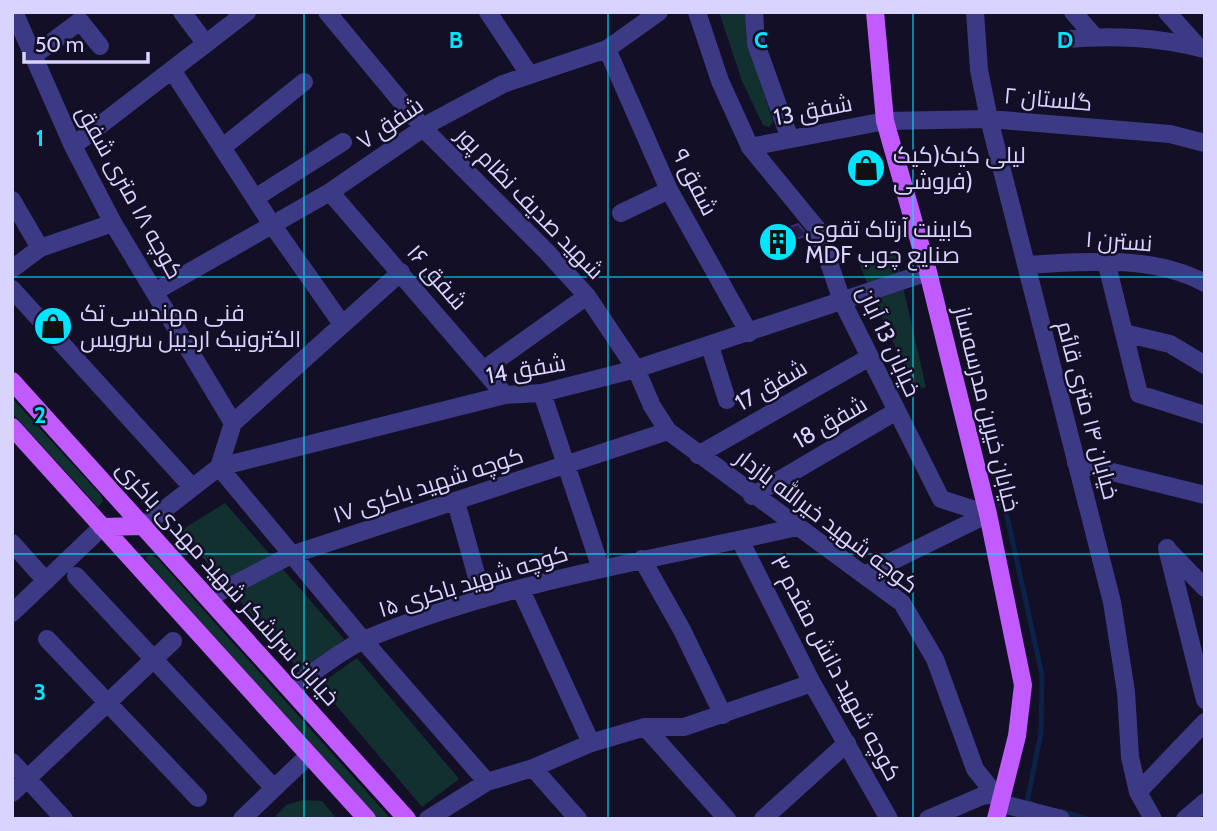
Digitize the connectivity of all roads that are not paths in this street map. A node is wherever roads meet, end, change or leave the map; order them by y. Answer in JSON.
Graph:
{"nodes":[{"id":1,"x":14,"y":12,"type":"edge"},
{"id":2,"x":182,"y":12,"type":"edge"},
{"id":3,"x":247,"y":12,"type":"edge"},
{"id":4,"x":327,"y":12,"type":"edge"},
{"id":5,"x":488,"y":12,"type":"edge"},
{"id":6,"x":628,"y":12,"type":"edge"},
{"id":7,"x":659,"y":12,"type":"edge"},
{"id":8,"x":697,"y":12,"type":"edge"},
{"id":9,"x":754,"y":12,"type":"edge"},
{"id":10,"x":875,"y":12,"type":"edge"},
{"id":11,"x":975,"y":12,"type":"edge"},
{"id":12,"x":1073,"y":12,"type":"edge"},
{"id":13,"x":1167,"y":12,"type":"edge"},
{"id":14,"x":637,"y":28,"type":"junction"},
{"id":15,"x":1096,"y":37,"type":"junction"},
{"id":16,"x":1066,"y":39,"type":"dead end"},
{"id":17,"x":206,"y":44,"type":"junction"},
{"id":18,"x":100,"y":46,"type":"dead end"},
{"id":19,"x":1202,"y":48,"type":"edge"},
{"id":20,"x":607,"y":49,"type":"junction"},
{"id":21,"x":33,"y":56,"type":"junction"},
{"id":22,"x":172,"y":71,"type":"junction"},
{"id":23,"x":529,"y":74,"type":"junction"},
{"id":24,"x":304,"y":82,"type":"dead end"},
{"id":25,"x":989,"y":119,"type":"junction"},
{"id":26,"x":885,"y":121,"type":"junction"},
{"id":27,"x":424,"y":129,"type":"junction"},
{"id":28,"x":790,"y":139,"type":"junction"},
{"id":29,"x":343,"y":142,"type":"dead end"},
{"id":30,"x":1205,"y":143,"type":"edge"},
{"id":31,"x":73,"y":146,"type":"junction"},
{"id":32,"x":223,"y":147,"type":"junction"},
{"id":33,"x":750,"y":147,"type":"junction"},
{"id":34,"x":670,"y":190,"type":"junction"},
{"id":35,"x":330,"y":192,"type":"junction"},
{"id":36,"x":255,"y":198,"type":"junction"},
{"id":37,"x":12,"y":201,"type":"edge"},
{"id":38,"x":621,"y":213,"type":"dead end"},
{"id":39,"x":113,"y":223,"type":"junction"},
{"id":40,"x":271,"y":223,"type":"junction"},
{"id":41,"x":40,"y":248,"type":"junction"},
{"id":42,"x":1106,"y":261,"type":"junction"},
{"id":43,"x":1027,"y":265,"type":"junction"},
{"id":44,"x":12,"y":269,"type":"edge"},
{"id":45,"x":401,"y":272,"type":"junction"},
{"id":46,"x":928,"y":272,"type":"junction"},
{"id":47,"x":1205,"y":284,"type":"edge"},
{"id":48,"x":12,"y":289,"type":"edge"},
{"id":49,"x":156,"y":291,"type":"junction"},
{"id":50,"x":587,"y":296,"type":"junction"},
{"id":51,"x":842,"y":301,"type":"junction"},
{"id":52,"x":342,"y":324,"type":"junction"},
{"id":53,"x":749,"y":333,"type":"junction"},
{"id":54,"x":1124,"y":333,"type":"junction"},
{"id":55,"x":710,"y":345,"type":"junction"},
{"id":56,"x":868,"y":358,"type":"junction"},
{"id":57,"x":1205,"y":365,"type":"edge"},
{"id":58,"x":636,"y":369,"type":"junction"},
{"id":59,"x":484,"y":370,"type":"junction"},
{"id":60,"x":12,"y":381,"type":"edge"},
{"id":61,"x":542,"y":393,"type":"junction"},
{"id":62,"x":505,"y":395,"type":"junction"},
{"id":63,"x":727,"y":400,"type":"dead end"},
{"id":64,"x":895,"y":412,"type":"junction"},
{"id":65,"x":1205,"y":415,"type":"edge"},
{"id":66,"x":233,"y":423,"type":"junction"},
{"id":67,"x":12,"y":427,"type":"edge"},
{"id":68,"x":667,"y":431,"type":"junction"},
{"id":69,"x":698,"y":455,"type":"junction"},
{"id":70,"x":1076,"y":463,"type":"junction"},
{"id":71,"x":568,"y":466,"type":"junction"},
{"id":72,"x":219,"y":467,"type":"junction"},
{"id":73,"x":192,"y":486,"type":"junction"},
{"id":74,"x":1205,"y":495,"type":"edge"},
{"id":75,"x":752,"y":496,"type":"junction"},
{"id":76,"x":456,"y":502,"type":"junction"},
{"id":77,"x":988,"y":514,"type":"junction"},
{"id":78,"x":143,"y":526,"type":"junction"},
{"id":79,"x":102,"y":527,"type":"junction"},
{"id":80,"x":797,"y":527,"type":"junction"},
{"id":81,"x":740,"y":540,"type":"junction"},
{"id":82,"x":12,"y":543,"type":"edge"},
{"id":83,"x":291,"y":555,"type":"junction"},
{"id":84,"x":642,"y":559,"type":"junction"},
{"id":85,"x":601,"y":569,"type":"junction"},
{"id":86,"x":864,"y":575,"type":"junction"},
{"id":87,"x":76,"y":576,"type":"dead end"},
{"id":88,"x":46,"y":581,"type":"junction"},
{"id":89,"x":1205,"y":588,"type":"edge"},
{"id":90,"x":521,"y":590,"type":"junction"},
{"id":91,"x":208,"y":598,"type":"junction"},
{"id":92,"x":484,"y":599,"type":"junction"},
{"id":93,"x":12,"y":613,"type":"edge"},
{"id":94,"x":47,"y":639,"type":"dead end"},
{"id":95,"x":363,"y":640,"type":"junction"},
{"id":96,"x":173,"y":641,"type":"dead end"},
{"id":97,"x":154,"y":659,"type":"junction"},
{"id":98,"x":811,"y":683,"type":"junction"},
{"id":99,"x":290,"y":689,"type":"junction"},
{"id":100,"x":1205,"y":700,"type":"edge"},
{"id":101,"x":106,"y":704,"type":"junction"},
{"id":102,"x":723,"y":715,"type":"junction"},
{"id":103,"x":1205,"y":722,"type":"edge"},
{"id":104,"x":645,"y":727,"type":"junction"},
{"id":105,"x":592,"y":743,"type":"junction"},
{"id":106,"x":847,"y":743,"type":"junction"},
{"id":107,"x":309,"y":755,"type":"junction"},
{"id":108,"x":12,"y":762,"type":"edge"},
{"id":109,"x":533,"y":768,"type":"junction"},
{"id":110,"x":27,"y":779,"type":"junction"},
{"id":111,"x":487,"y":782,"type":"junction"},
{"id":112,"x":274,"y":788,"type":"junction"},
{"id":113,"x":1138,"y":792,"type":"junction"},
{"id":114,"x":12,"y":793,"type":"edge"},
{"id":115,"x":198,"y":798,"type":"dead end"},
{"id":116,"x":1205,"y":802,"type":"edge"},
{"id":117,"x":998,"y":806,"type":"edge"},
{"id":118,"x":64,"y":819,"type":"edge"},
{"id":119,"x":242,"y":819,"type":"edge"},
{"id":120,"x":367,"y":819,"type":"edge"},
{"id":121,"x":407,"y":819,"type":"edge"},
{"id":122,"x":428,"y":819,"type":"edge"},
{"id":123,"x":578,"y":819,"type":"edge"},
{"id":124,"x":727,"y":819,"type":"edge"},
{"id":125,"x":763,"y":819,"type":"edge"},
{"id":126,"x":889,"y":819,"type":"edge"},
{"id":127,"x":928,"y":819,"type":"edge"},
{"id":128,"x":1061,"y":819,"type":"edge"},
{"id":129,"x":1153,"y":819,"type":"edge"},
{"id":130,"x":1185,"y":819,"type":"edge"}],
"edges":[{"from":1,"to":21,"type":"street","name":"کوچه ۱۸ متری شفق"},
{"from":2,"to":17,"type":"street"},
{"from":3,"to":17,"type":"street"},
{"from":4,"to":27,"type":"street","name":"شهید صدیف نظام پور"},
{"from":5,"to":23,"type":"street"},
{"from":6,"to":14,"type":"street"},
{"from":7,"to":14,"type":"street","name":"شفق ۷"},
{"from":8,"to":33,"type":"street","name":"خیابان 13 آبان"},
{"from":9,"to":28,"type":"street"},
{"from":10,"to":26,"type":"main road","name":"خیابان خیرین مدرسه‌ساز"},
{"from":11,"to":25,"type":"street","name":"خیابان ۱۴ متری قائم"},
{"from":12,"to":15,"type":"street"},
{"from":13,"to":19,"type":"street"},
{"from":14,"to":20,"type":"street","name":"شفق ۷"},
{"from":15,"to":16,"type":"street"},
{"from":15,"to":19,"type":"street"},
{"from":17,"to":22,"type":"street"},
{"from":18,"to":21,"type":"street"},
{"from":20,"to":23,"type":"street","name":"شفق ۷"},
{"from":20,"to":34,"type":"street","name":"شفق ۹"},
{"from":21,"to":31,"type":"street","name":"کوچه ۱۸ متری شفق"},
{"from":22,"to":31,"type":"street"},
{"from":22,"to":32,"type":"street"},
{"from":23,"to":27,"type":"street","name":"شفق ۷"},
{"from":24,"to":32,"type":"street"},
{"from":25,"to":26,"type":"street","name":"گلستان ۲"},
{"from":25,"to":30,"type":"street","name":"گلستان ۲"},
{"from":25,"to":43,"type":"street","name":"خیابان ۱۴ متری قائم"},
{"from":26,"to":28,"type":"street","name":"شفق 13"},
{"from":26,"to":46,"type":"main road","name":"خیابان خیرین مدرسه‌ساز"},
{"from":27,"to":35,"type":"street","name":"شفق ۷"},
{"from":27,"to":50,"type":"street","name":"شهید صدیف نظام پور"},
{"from":28,"to":33,"type":"street","name":"شفق 13"},
{"from":29,"to":36,"type":"street"},
{"from":31,"to":39,"type":"street","name":"کوچه ۱۸ متری شفق"},
{"from":32,"to":36,"type":"street"},
{"from":33,"to":51,"type":"street","name":"خیابان 13 آبان"},
{"from":34,"to":38,"type":"street"},
{"from":34,"to":53,"type":"street","name":"شفق ۹"},
{"from":35,"to":40,"type":"street","name":"شفق ۷"},
{"from":35,"to":45,"type":"street","name":"شفق ۱۶"},
{"from":36,"to":40,"type":"street"},
{"from":37,"to":41,"type":"street"},
{"from":39,"to":41,"type":"street"},
{"from":39,"to":49,"type":"street","name":"کوچه ۱۸ متری شفق"},
{"from":40,"to":49,"type":"street","name":"شفق ۷"},
{"from":40,"to":52,"type":"street"},
{"from":41,"to":44,"type":"street"},
{"from":42,"to":43,"type":"street","name":"نسترن ۱"},
{"from":42,"to":47,"type":"street","name":"نسترن ۱"},
{"from":42,"to":54,"type":"street"},
{"from":43,"to":70,"type":"street","name":"خیابان ۱۴ متری قائم"},
{"from":45,"to":52,"type":"street"},
{"from":45,"to":59,"type":"street","name":"شفق ۱۶"},
{"from":46,"to":51,"type":"street","name":"شفق 14"},
{"from":46,"to":77,"type":"main road","name":"خیابان خیرین مدرسه‌ساز"},
{"from":48,"to":73,"type":"street"},
{"from":49,"to":66,"type":"street","name":"کوچه ۱۸ متری شفق"},
{"from":50,"to":58,"type":"street","name":"شهید صدیف نظام پور"},
{"from":50,"to":59,"type":"street"},
{"from":51,"to":53,"type":"street","name":"شفق 14"},
{"from":51,"to":56,"type":"street","name":"خیابان 13 آبان"},
{"from":52,"to":66,"type":"street"},
{"from":53,"to":55,"type":"street","name":"شفق 14"},
{"from":54,"to":57,"type":"street"},
{"from":54,"to":65,"type":"street"},
{"from":55,"to":58,"type":"street","name":"شفق 14"},
{"from":55,"to":63,"type":"street"},
{"from":56,"to":64,"type":"street","name":"خیابان 13 آبان"},
{"from":56,"to":69,"type":"street","name":"شفق 17"},
{"from":58,"to":61,"type":"street","name":"شفق 14"},
{"from":58,"to":68,"type":"street","name":"کوچه شهید خیرالله بازدار"},
{"from":59,"to":62,"type":"street","name":"شفق ۱۶"},
{"from":60,"to":78,"type":"main road","name":"خیابان سرلشکر شهید مهدی باکری"},
{"from":61,"to":62,"type":"street","name":"شفق 14"},
{"from":61,"to":71,"type":"street"},
{"from":62,"to":72,"type":"street","name":"شفق 14"},
{"from":64,"to":75,"type":"street","name":"شفق 18"},
{"from":64,"to":77,"type":"street","name":"خیابان 13 آبان"},
{"from":66,"to":72,"type":"street"},
{"from":67,"to":79,"type":"main road"},
{"from":68,"to":69,"type":"street","name":"کوچه شهید خیرالله بازدار"},
{"from":68,"to":71,"type":"street","name":"کوچه شهید باکری ۱۷"},
{"from":69,"to":75,"type":"street","name":"کوچه شهید خیرالله بازدار"},
{"from":70,"to":74,"type":"street"},
{"from":70,"to":113,"type":"street","name":"خیابان ۱۴ متری قائم"},
{"from":71,"to":76,"type":"street","name":"کوچه شهید باکری ۱۷"},
{"from":71,"to":85,"type":"street"},
{"from":72,"to":73,"type":"street","name":"شفق 14"},
{"from":72,"to":83,"type":"street"},
{"from":73,"to":78,"type":"street","name":"شفق 14"},
{"from":75,"to":80,"type":"street","name":"کوچه شهید خیرالله بازدار"},
{"from":76,"to":83,"type":"street","name":"کوچه شهید باکری ۱۷"},
{"from":76,"to":92,"type":"street"},
{"from":77,"to":86,"type":"street"},
{"from":77,"to":117,"type":"main road","name":"خیابان خیرین مدرسه‌ساز"},
{"from":78,"to":79,"type":"main road"},
{"from":78,"to":91,"type":"main road","name":"خیابان سرلشکر شهید مهدی باکری"},
{"from":79,"to":88,"type":"street"},
{"from":79,"to":107,"type":"main road"},
{"from":80,"to":81,"type":"street","name":"کوچه شهید باکری ۱۵"},
{"from":80,"to":86,"type":"street","name":"کوچه شهید خیرالله بازدار"},
{"from":81,"to":84,"type":"street","name":"کوچه شهید باکری ۱۵"},
{"from":81,"to":98,"type":"street","name":"کوچه شهید دانش مقدم ۳"},
{"from":82,"to":88,"type":"street"},
{"from":83,"to":91,"type":"street","name":"کوچه شهید باکری ۱۷"},
{"from":83,"to":95,"type":"street"},
{"from":84,"to":85,"type":"street","name":"کوچه شهید باکری ۱۵"},
{"from":84,"to":102,"type":"street"},
{"from":85,"to":90,"type":"street","name":"کوچه شهید باکری ۱۵"},
{"from":86,"to":117,"type":"street","name":"کوچه شهید خیرالله بازدار"},
{"from":87,"to":97,"type":"street"},
{"from":88,"to":93,"type":"street"},
{"from":89,"to":100,"type":"street"},
{"from":90,"to":92,"type":"street","name":"کوچه شهید باکری ۱۵"},
{"from":90,"to":105,"type":"street"},
{"from":91,"to":99,"type":"main road","name":"خیابان سرلشکر شهید مهدی باکری"},
{"from":92,"to":95,"type":"street","name":"کوچه شهید باکری ۱۵"},
{"from":94,"to":101,"type":"street"},
{"from":95,"to":99,"type":"street","name":"کوچه شهید باکری ۱۵"},
{"from":95,"to":111,"type":"street"},
{"from":96,"to":97,"type":"street"},
{"from":97,"to":101,"type":"street"},
{"from":97,"to":112,"type":"street"},
{"from":98,"to":102,"type":"street"},
{"from":98,"to":106,"type":"street","name":"کوچه شهید دانش مقدم ۳"},
{"from":99,"to":121,"type":"main road","name":"خیابان سرلشکر شهید مهدی باکری"},
{"from":101,"to":110,"type":"street"},
{"from":101,"to":115,"type":"street"},
{"from":102,"to":104,"type":"street"},
{"from":103,"to":113,"type":"street"},
{"from":104,"to":105,"type":"street"},
{"from":104,"to":124,"type":"street"},
{"from":105,"to":109,"type":"street"},
{"from":106,"to":125,"type":"street"},
{"from":106,"to":126,"type":"street","name":"کوچه شهید دانش مقدم ۳"},
{"from":107,"to":112,"type":"street"},
{"from":107,"to":120,"type":"main road"},
{"from":108,"to":110,"type":"street"},
{"from":109,"to":111,"type":"street"},
{"from":109,"to":123,"type":"street"},
{"from":110,"to":114,"type":"street"},
{"from":110,"to":118,"type":"street"},
{"from":111,"to":122,"type":"street"},
{"from":112,"to":119,"type":"street"},
{"from":113,"to":129,"type":"street","name":"خیابان ۱۴ متری قائم"},
{"from":116,"to":130,"type":"street"},
{"from":117,"to":127,"type":"street"},
{"from":117,"to":128,"type":"street"}]}
